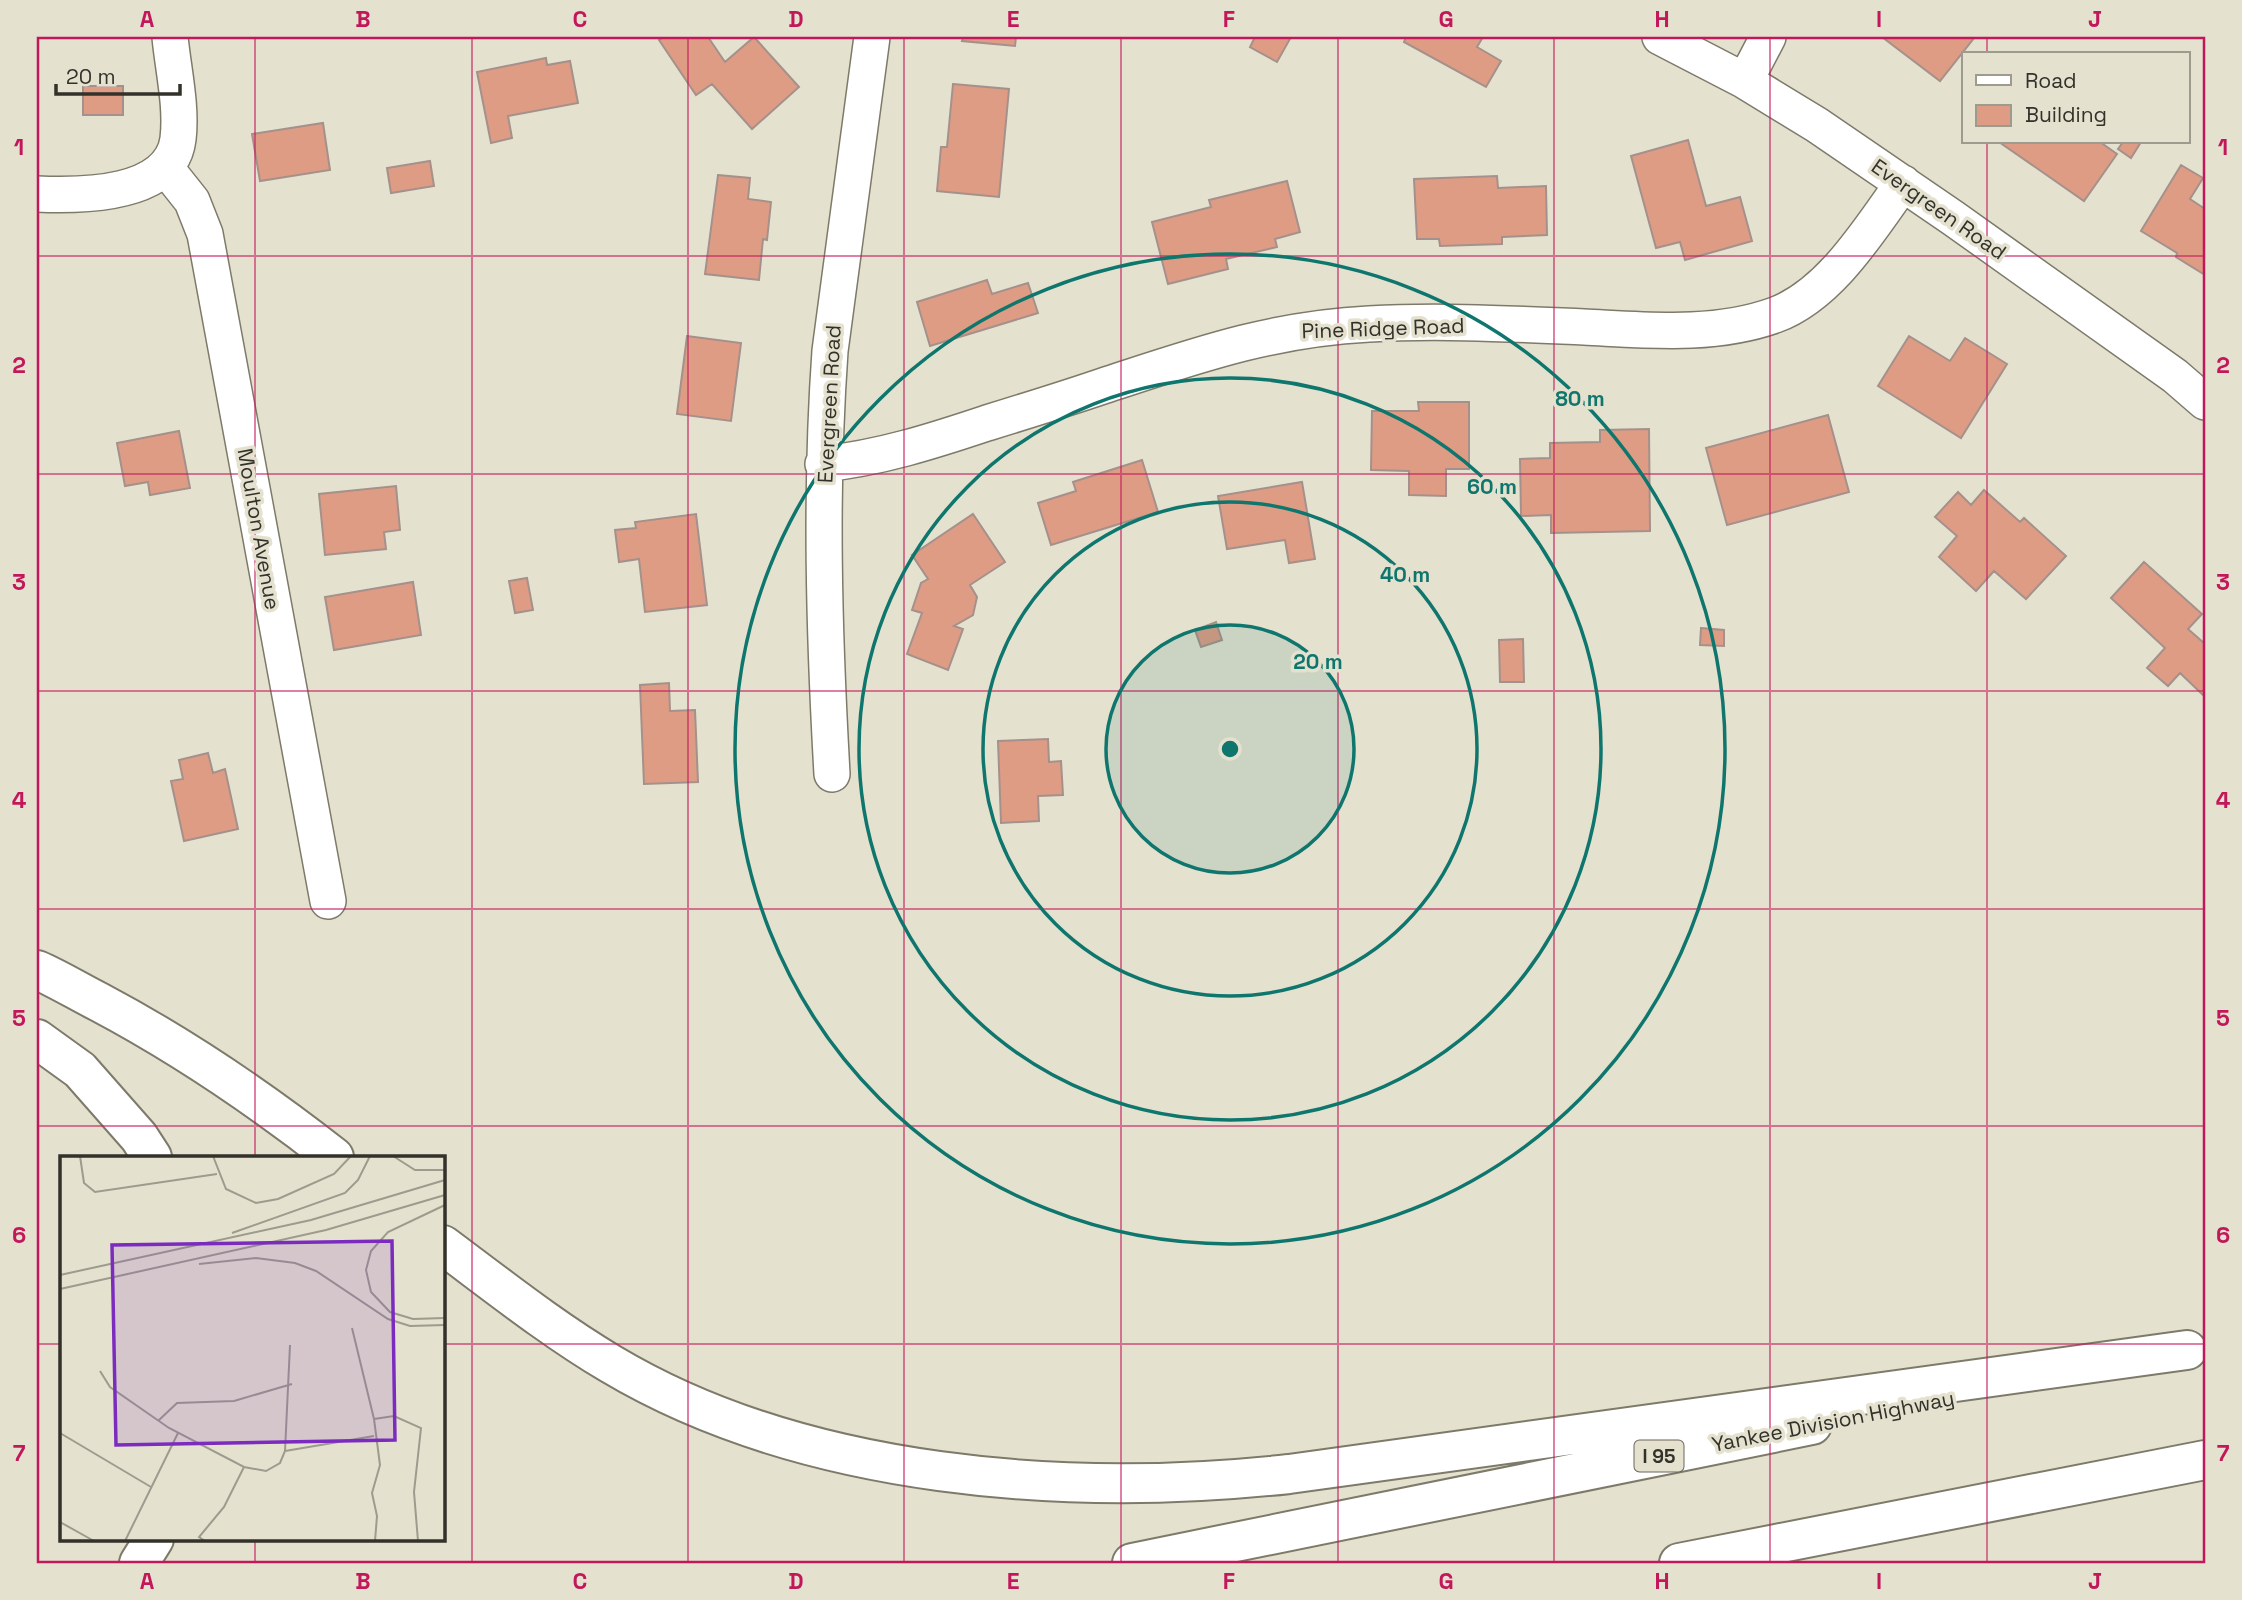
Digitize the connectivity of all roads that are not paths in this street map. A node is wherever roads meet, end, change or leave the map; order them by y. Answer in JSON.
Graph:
{"nodes":[{"id":1,"x":170,"y":37,"type":"edge"},
{"id":2,"x":872,"y":37,"type":"edge"},
{"id":3,"x":1660,"y":37,"type":"edge"},
{"id":4,"x":1768,"y":37,"type":"edge"},
{"id":5,"x":1745,"y":81,"type":"junction"},
{"id":6,"x":165,"y":167,"type":"junction"},
{"id":7,"x":1903,"y":183,"type":"junction"},
{"id":8,"x":37,"y":194,"type":"edge"},
{"id":9,"x":2205,"y":402,"type":"edge"},
{"id":10,"x":823,"y":464,"type":"junction"},
{"id":11,"x":832,"y":774,"type":"dead end"},
{"id":12,"x":328,"y":901,"type":"dead end"},
{"id":13,"x":37,"y":970,"type":"edge"},
{"id":14,"x":37,"y":1040,"type":"edge"},
{"id":15,"x":151,"y":1156,"type":"edge"},
{"id":16,"x":333,"y":1156,"type":"edge"},
{"id":17,"x":444,"y":1246,"type":"edge"},
{"id":18,"x":2196,"y":1348,"type":"edge"},
{"id":19,"x":2205,"y":1460,"type":"edge"},
{"id":20,"x":1828,"y":1533,"type":"junction"},
{"id":21,"x":153,"y":1540,"type":"edge"},
{"id":22,"x":139,"y":1563,"type":"edge"},
{"id":23,"x":1132,"y":1563,"type":"edge"},
{"id":24,"x":1679,"y":1563,"type":"edge"},
{"id":25,"x":1718,"y":1563,"type":"edge"}],
"edges":[{"from":1,"to":6,"type":"street"},
{"from":2,"to":10,"type":"street","name":"Evergreen Road"},
{"from":3,"to":5,"type":"street","name":"Evergreen Road"},
{"from":4,"to":5,"type":"street"},
{"from":5,"to":7,"type":"street","name":"Evergreen Road"},
{"from":6,"to":8,"type":"street"},
{"from":6,"to":12,"type":"street","name":"Moulton Avenue"},
{"from":7,"to":9,"type":"street","name":"Evergreen Road"},
{"from":7,"to":10,"type":"street","name":"Pine Ridge Road"},
{"from":10,"to":11,"type":"street","name":"Evergreen Road"},
{"from":13,"to":16,"type":"highway"},
{"from":14,"to":15,"type":"highway"},
{"from":17,"to":18,"type":"highway"},
{"from":18,"to":23,"type":"highway","name":"Yankee Division Highway","number":"I 95"},
{"from":19,"to":20,"type":"highway"},
{"from":20,"to":24,"type":"highway"},
{"from":20,"to":25,"type":"highway"},
{"from":21,"to":22,"type":"highway"}]}
